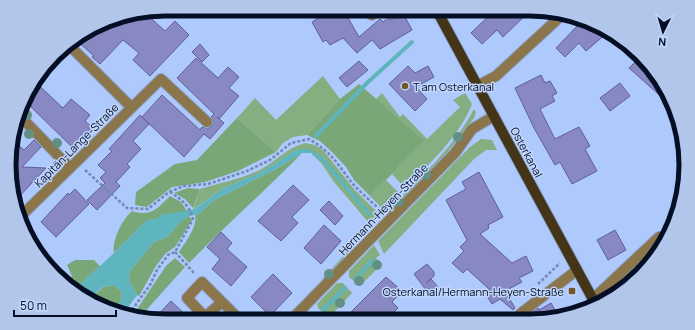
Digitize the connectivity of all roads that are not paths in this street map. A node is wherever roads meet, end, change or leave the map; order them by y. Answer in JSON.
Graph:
{"nodes":[{"id":1,"x":440,"y":16,"type":"edge"},
{"id":2,"x":558,"y":19,"type":"edge"},
{"id":3,"x":72,"y":48,"type":"edge"},
{"id":4,"x":477,"y":86,"type":"junction"},
{"id":5,"x":131,"y":107,"type":"junction"},
{"id":6,"x":494,"y":116,"type":"junction"},
{"id":7,"x":23,"y":119,"type":"edge"},
{"id":8,"x":207,"y":122,"type":"dead end"},
{"id":9,"x":73,"y":164,"type":"junction"},
{"id":10,"x":24,"y":213,"type":"edge"},
{"id":11,"x":661,"y":237,"type":"edge"},
{"id":12,"x":577,"y":270,"type":"junction"},
{"id":13,"x":601,"y":296,"type":"edge"},
{"id":14,"x":594,"y":300,"type":"edge"},
{"id":15,"x":222,"y":302,"type":"junction"},
{"id":16,"x":202,"y":314,"type":"edge"},
{"id":17,"x":208,"y":314,"type":"edge"},
{"id":18,"x":234,"y":314,"type":"edge"},
{"id":19,"x":297,"y":314,"type":"edge"},
{"id":20,"x":520,"y":314,"type":"edge"}],
"edges":[{"from":1,"to":4,"type":"main road","name":"Osterkanal"},
{"from":2,"to":4,"type":"street"},
{"from":3,"to":5,"type":"street","name":"Kapitän-Lange-Straße"},
{"from":4,"to":6,"type":"main road","name":"Osterkanal"},
{"from":5,"to":8,"type":"street","name":"Kapitän-Lange-Straße"},
{"from":5,"to":9,"type":"street","name":"Kapitän-Lange-Straße"},
{"from":6,"to":12,"type":"main road","name":"Osterkanal"},
{"from":6,"to":19,"type":"street","name":"Hermann-Heyen-Straße"},
{"from":7,"to":9,"type":"street"},
{"from":9,"to":10,"type":"street","name":"Kapitän-Lange-Straße"},
{"from":11,"to":13,"type":"street"},
{"from":12,"to":14,"type":"main road","name":"Osterkanal"},
{"from":12,"to":20,"type":"street"},
{"from":15,"to":16,"type":"street"},
{"from":15,"to":17,"type":"street"},
{"from":15,"to":18,"type":"street"}]}
